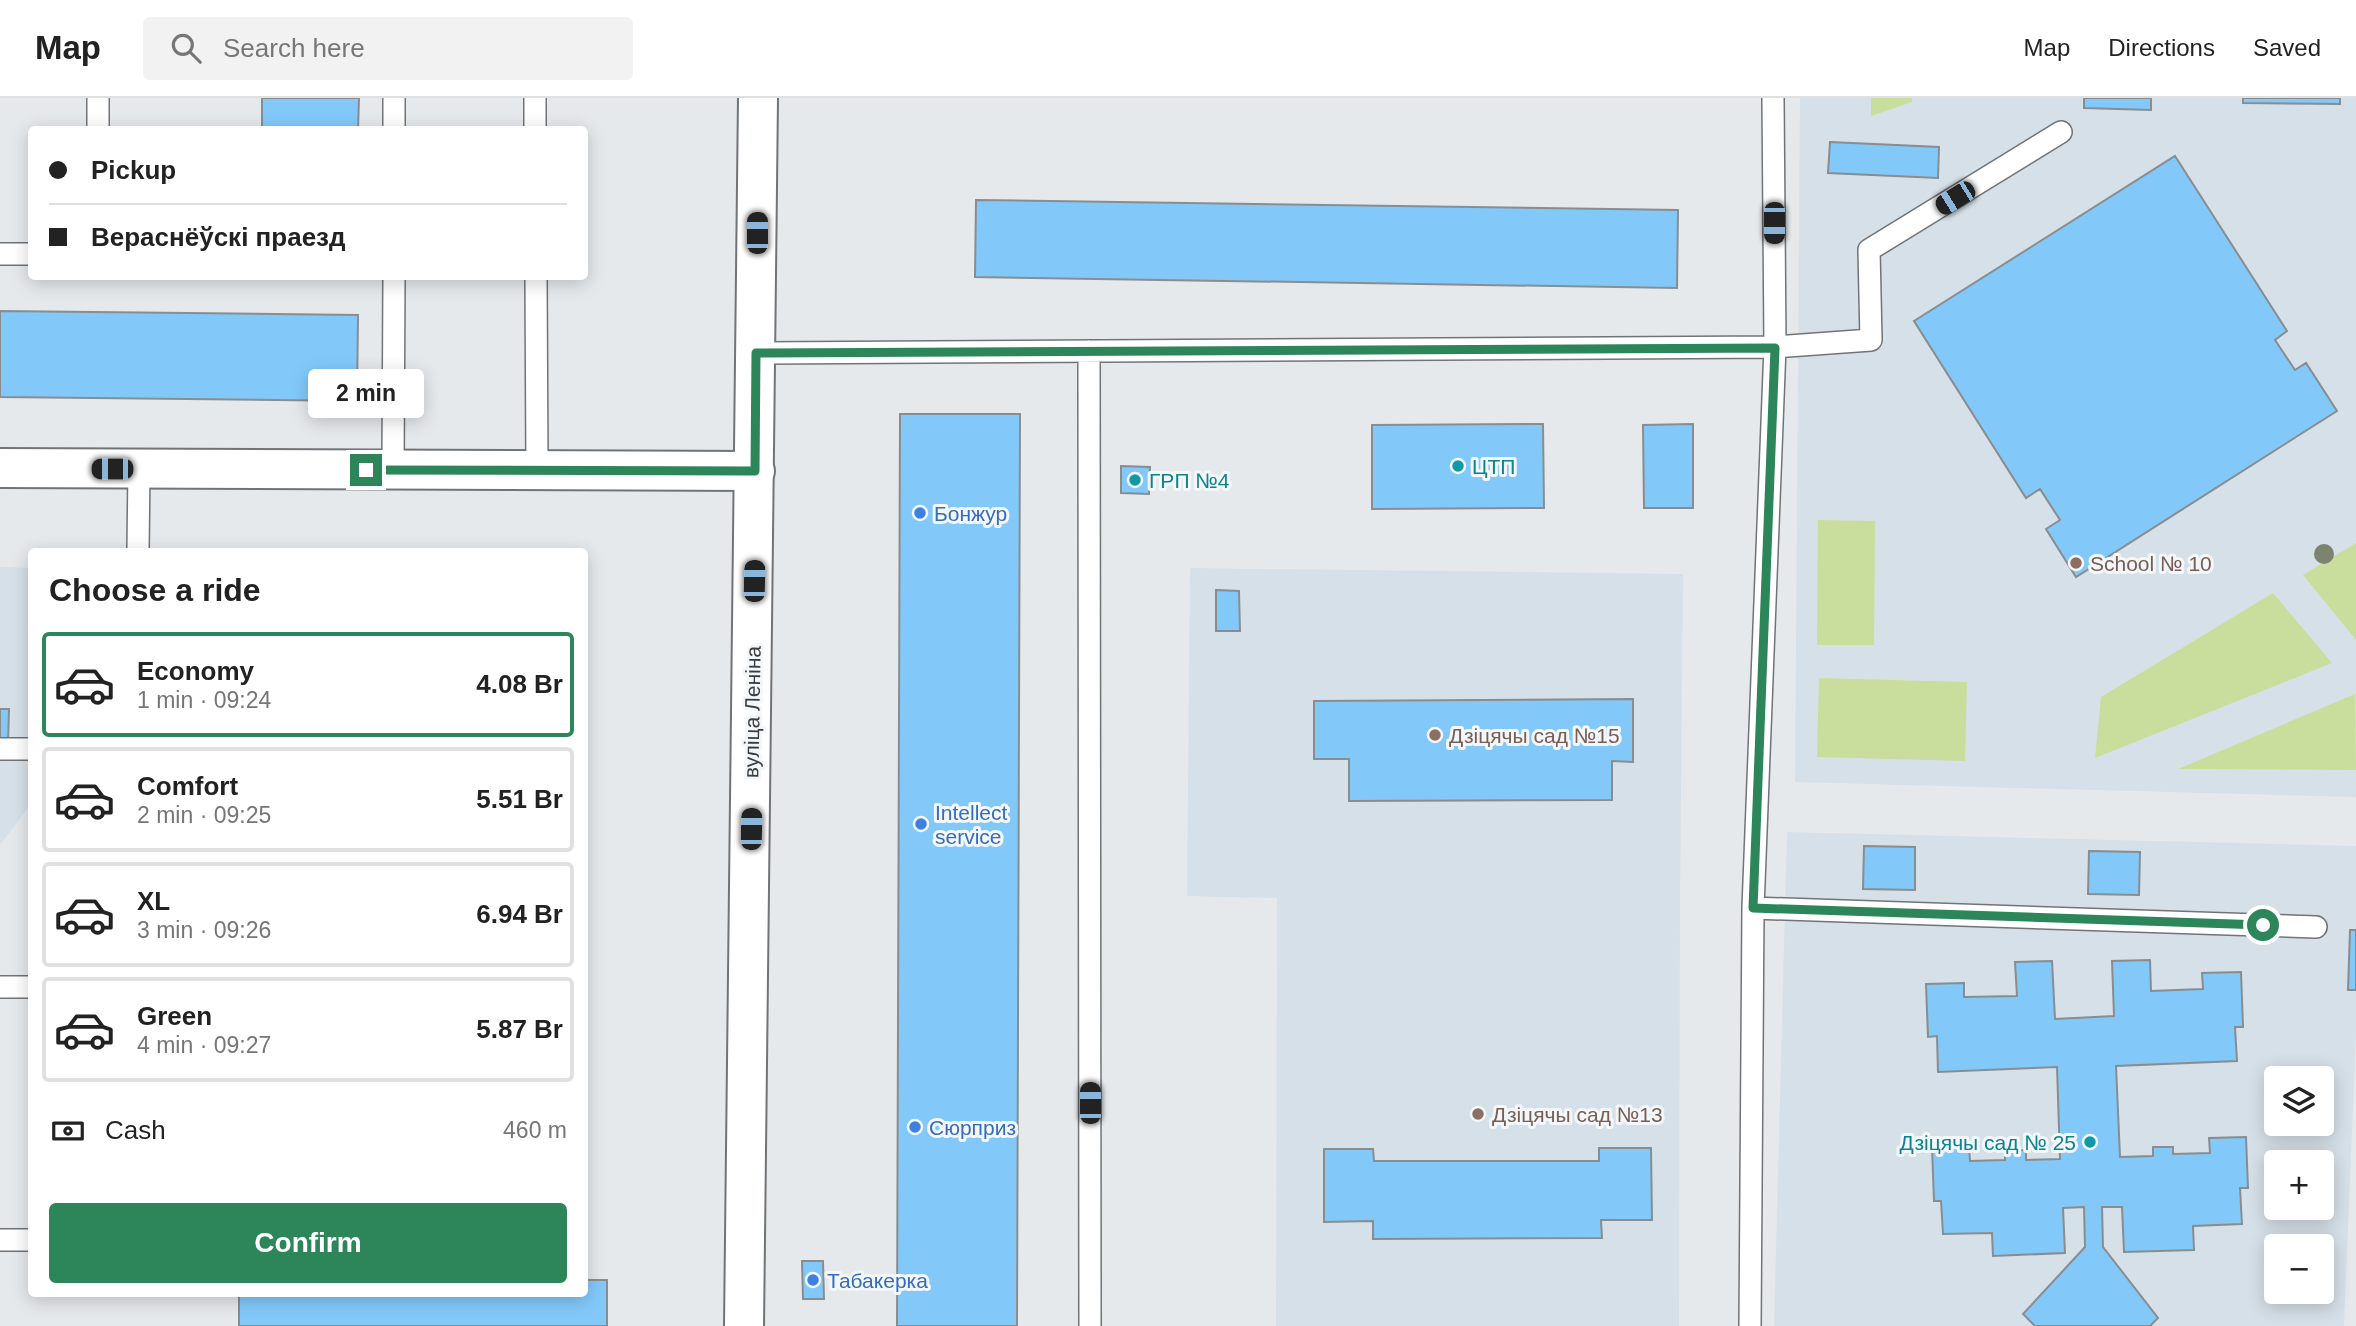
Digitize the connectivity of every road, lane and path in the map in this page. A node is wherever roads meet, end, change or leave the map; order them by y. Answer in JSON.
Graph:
{"nodes":[{"id":1,"x":98,"y":98,"type":"edge"},
{"id":2,"x":394,"y":98,"type":"edge"},
{"id":3,"x":535,"y":98,"type":"edge"},
{"id":4,"x":758,"y":98,"type":"edge"},
{"id":5,"x":1773,"y":98,"type":"edge"},
{"id":6,"x":98,"y":126,"type":"edge"},
{"id":7,"x":394,"y":126,"type":"edge"},
{"id":8,"x":536,"y":126,"type":"edge"},
{"id":9,"x":2061,"y":132,"type":"dead end"},
{"id":10,"x":0,"y":254,"type":"edge"},
{"id":11,"x":28,"y":254,"type":"edge"},
{"id":12,"x":394,"y":280,"type":"edge"},
{"id":13,"x":536,"y":280,"type":"edge"},
{"id":14,"x":1775,"y":348,"type":"junction"},
{"id":15,"x":1089,"y":351,"type":"junction"},
{"id":16,"x":756,"y":353,"type":"junction"},
{"id":17,"x":0,"y":468,"type":"edge"},
{"id":18,"x":139,"y":469,"type":"junction"},
{"id":19,"x":393,"y":470,"type":"junction"},
{"id":20,"x":537,"y":470,"type":"junction"},
{"id":21,"x":755,"y":471,"type":"junction"},
{"id":22,"x":138,"y":548,"type":"edge"},
{"id":23,"x":0,"y":749,"type":"edge"},
{"id":24,"x":28,"y":749,"type":"edge"},
{"id":25,"x":1753,"y":908,"type":"junction"},
{"id":26,"x":2316,"y":927,"type":"dead end"},
{"id":27,"x":0,"y":987,"type":"edge"},
{"id":28,"x":28,"y":987,"type":"edge"},
{"id":29,"x":0,"y":1240,"type":"edge"},
{"id":30,"x":28,"y":1240,"type":"edge"},
{"id":31,"x":744,"y":1326,"type":"edge"},
{"id":32,"x":1090,"y":1326,"type":"edge"},
{"id":33,"x":1749,"y":1326,"type":"edge"}],
"edges":[{"from":1,"to":6,"type":"lane"},
{"from":2,"to":7,"type":"lane"},
{"from":3,"to":8,"type":"lane"},
{"from":4,"to":16,"type":"street","name":"вуліца Леніна"},
{"from":5,"to":14,"type":"lane"},
{"from":9,"to":14,"type":"lane"},
{"from":10,"to":11,"type":"lane"},
{"from":12,"to":19,"type":"lane"},
{"from":13,"to":20,"type":"lane"},
{"from":14,"to":15,"type":"lane"},
{"from":14,"to":25,"type":"lane"},
{"from":15,"to":16,"type":"lane"},
{"from":15,"to":32,"type":"lane"},
{"from":16,"to":21,"type":"street","name":"вуліца Леніна"},
{"from":17,"to":18,"type":"street"},
{"from":18,"to":19,"type":"street"},
{"from":18,"to":22,"type":"lane"},
{"from":19,"to":20,"type":"street"},
{"from":20,"to":21,"type":"street"},
{"from":21,"to":31,"type":"street","name":"вуліца Леніна"},
{"from":23,"to":24,"type":"lane"},
{"from":25,"to":26,"type":"lane"},
{"from":25,"to":33,"type":"lane"},
{"from":27,"to":28,"type":"lane"},
{"from":29,"to":30,"type":"lane"}]}
